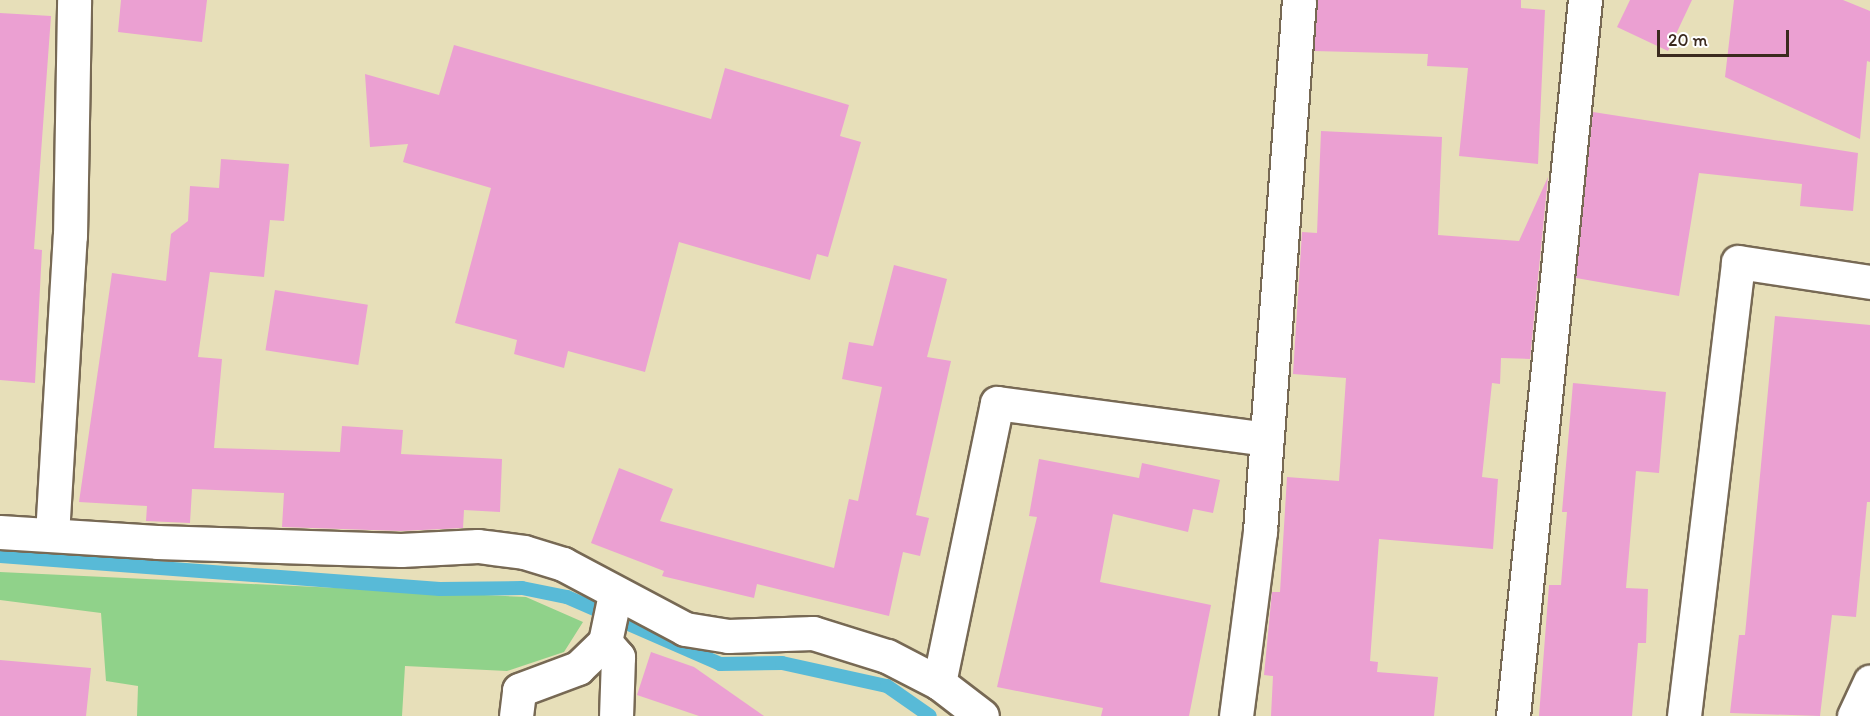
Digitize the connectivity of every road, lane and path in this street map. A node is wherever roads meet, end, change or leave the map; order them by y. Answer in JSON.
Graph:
{"nodes":[{"id":1,"x":74,"y":0,"type":"edge"},
{"id":2,"x":1299,"y":0,"type":"edge"},
{"id":3,"x":1585,"y":0,"type":"edge"},
{"id":4,"x":1870,"y":282,"type":"edge"},
{"id":5,"x":1267,"y":439,"type":"junction"},
{"id":6,"x":0,"y":532,"type":"edge"},
{"id":7,"x":52,"y":536,"type":"junction"},
{"id":8,"x":615,"y":594,"type":"junction"},
{"id":9,"x":605,"y":642,"type":"junction"},
{"id":10,"x":1870,"y":681,"type":"edge"},
{"id":11,"x":939,"y":683,"type":"junction"},
{"id":12,"x":516,"y":716,"type":"edge"},
{"id":13,"x":616,"y":716,"type":"edge"},
{"id":14,"x":982,"y":716,"type":"edge"},
{"id":15,"x":1236,"y":716,"type":"edge"},
{"id":16,"x":1513,"y":716,"type":"edge"},
{"id":17,"x":1684,"y":716,"type":"edge"},
{"id":18,"x":1854,"y":716,"type":"edge"}],
"edges":[{"from":1,"to":7,"type":"street"},
{"from":2,"to":5,"type":"street"},
{"from":3,"to":16,"type":"street"},
{"from":4,"to":17,"type":"street"},
{"from":5,"to":11,"type":"street"},
{"from":5,"to":15,"type":"street"},
{"from":6,"to":7,"type":"street"},
{"from":7,"to":8,"type":"street"},
{"from":8,"to":9,"type":"street"},
{"from":8,"to":11,"type":"street"},
{"from":9,"to":12,"type":"street"},
{"from":9,"to":13,"type":"street"},
{"from":10,"to":18,"type":"street"},
{"from":11,"to":14,"type":"street"}]}
